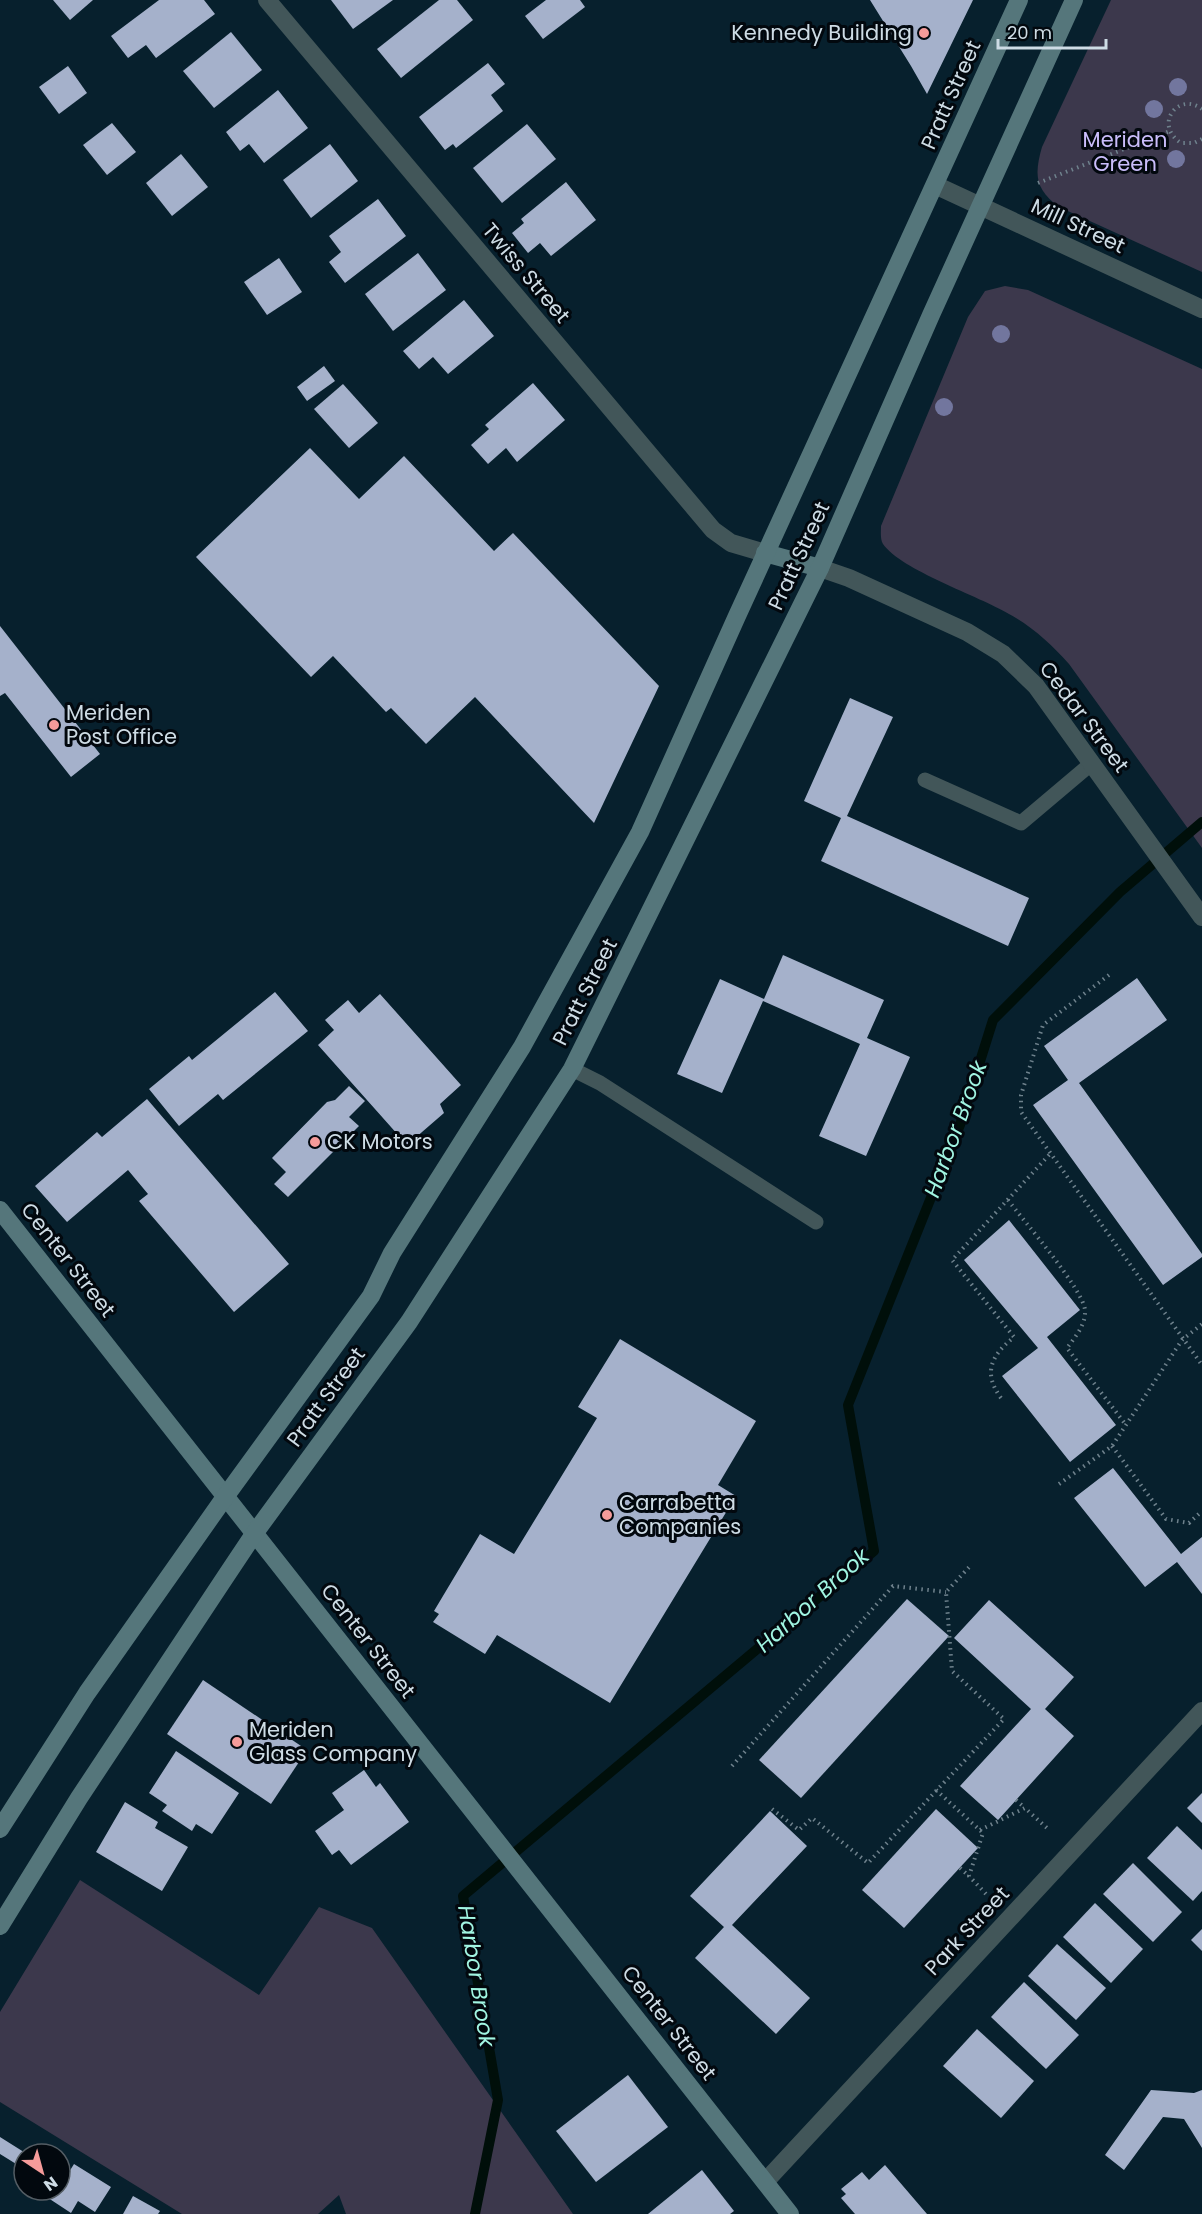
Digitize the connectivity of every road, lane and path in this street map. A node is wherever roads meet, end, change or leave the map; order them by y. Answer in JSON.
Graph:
{"nodes":[{"id":1,"x":267,"y":0,"type":"edge"},
{"id":2,"x":1019,"y":0,"type":"edge"},
{"id":3,"x":1074,"y":0,"type":"edge"},
{"id":4,"x":1202,"y":110,"type":"edge"},
{"id":5,"x":1170,"y":131,"type":"junction"},
{"id":6,"x":1202,"y":139,"type":"edge"},
{"id":7,"x":1038,"y":183,"type":"dead end"},
{"id":8,"x":935,"y":185,"type":"junction"},
{"id":9,"x":981,"y":205,"type":"junction"},
{"id":10,"x":1202,"y":309,"type":"edge"},
{"id":11,"x":765,"y":553,"type":"junction"},
{"id":12,"x":820,"y":568,"type":"junction"},
{"id":13,"x":1092,"y":763,"type":"junction"},
{"id":14,"x":925,"y":780,"type":"dead end"},
{"id":15,"x":1202,"y":917,"type":"edge"},
{"id":16,"x":1109,"y":975,"type":"dead end"},
{"id":17,"x":572,"y":1070,"type":"junction"},
{"id":18,"x":1050,"y":1154,"type":"junction"},
{"id":19,"x":1008,"y":1200,"type":"junction"},
{"id":20,"x":0,"y":1210,"type":"edge"},
{"id":21,"x":816,"y":1222,"type":"dead end"},
{"id":22,"x":1202,"y":1324,"type":"edge"},
{"id":23,"x":1182,"y":1340,"type":"junction"},
{"id":24,"x":1202,"y":1365,"type":"edge"},
{"id":25,"x":1001,"y":1398,"type":"dead end"},
{"id":26,"x":1126,"y":1425,"type":"junction"},
{"id":27,"x":1112,"y":1446,"type":"junction"},
{"id":28,"x":1059,"y":1484,"type":"dead end"},
{"id":29,"x":225,"y":1497,"type":"junction"},
{"id":30,"x":1202,"y":1511,"type":"edge"},
{"id":31,"x":254,"y":1534,"type":"junction"},
{"id":32,"x":972,"y":1564,"type":"dead end"},
{"id":33,"x":946,"y":1592,"type":"junction"},
{"id":34,"x":1202,"y":1711,"type":"edge"},
{"id":35,"x":732,"y":1766,"type":"dead end"},
{"id":36,"x":936,"y":1790,"type":"junction"},
{"id":37,"x":1016,"y":1800,"type":"dead end"},
{"id":38,"x":1025,"y":1808,"type":"junction"},
{"id":39,"x":772,"y":1809,"type":"dead end"},
{"id":40,"x":0,"y":1829,"type":"edge"},
{"id":41,"x":1048,"y":1829,"type":"dead end"},
{"id":42,"x":980,"y":1830,"type":"junction"},
{"id":43,"x":960,"y":1868,"type":"dead end"},
{"id":44,"x":969,"y":1876,"type":"junction"},
{"id":45,"x":987,"y":1895,"type":"dead end"},
{"id":46,"x":0,"y":1926,"type":"edge"},
{"id":47,"x":765,"y":2182,"type":"junction"},
{"id":48,"x":790,"y":2214,"type":"edge"}],
"edges":[{"from":1,"to":11,"type":"street","name":"Twiss Street"},
{"from":2,"to":8,"type":"street","name":"Pratt Street"},
{"from":3,"to":9,"type":"street","name":"Pratt Street"},
{"from":4,"to":5,"type":"path"},
{"from":5,"to":6,"type":"path"},
{"from":5,"to":7,"type":"path"},
{"from":8,"to":9,"type":"street","name":"Mill Street"},
{"from":8,"to":11,"type":"street","name":"Pratt Street"},
{"from":9,"to":10,"type":"street","name":"Mill Street"},
{"from":9,"to":12,"type":"street","name":"Pratt Street"},
{"from":11,"to":12,"type":"street"},
{"from":11,"to":29,"type":"street","name":"Pratt Street"},
{"from":12,"to":13,"type":"street","name":"Cedar Street"},
{"from":12,"to":17,"type":"street","name":"Pratt Street"},
{"from":13,"to":14,"type":"lane"},
{"from":13,"to":15,"type":"street","name":"Cedar Street"},
{"from":16,"to":18,"type":"path"},
{"from":17,"to":21,"type":"lane"},
{"from":17,"to":31,"type":"street","name":"Pratt Street"},
{"from":18,"to":19,"type":"path"},
{"from":18,"to":23,"type":"path"},
{"from":19,"to":25,"type":"path"},
{"from":19,"to":26,"type":"path"},
{"from":20,"to":29,"type":"street","name":"Center Street"},
{"from":22,"to":23,"type":"path"},
{"from":23,"to":24,"type":"path"},
{"from":23,"to":26,"type":"path"},
{"from":26,"to":27,"type":"path"},
{"from":27,"to":28,"type":"path"},
{"from":27,"to":30,"type":"path"},
{"from":29,"to":31,"type":"street","name":"Center Street"},
{"from":29,"to":40,"type":"street","name":"Pratt Street"},
{"from":31,"to":46,"type":"street","name":"Pratt Street"},
{"from":31,"to":47,"type":"street","name":"Center Street"},
{"from":32,"to":33,"type":"path"},
{"from":33,"to":35,"type":"path"},
{"from":33,"to":36,"type":"path"},
{"from":34,"to":47,"type":"street","name":"Park Street"},
{"from":36,"to":39,"type":"path"},
{"from":36,"to":42,"type":"path"},
{"from":37,"to":38,"type":"path"},
{"from":38,"to":41,"type":"path"},
{"from":38,"to":42,"type":"path"},
{"from":42,"to":44,"type":"path"},
{"from":43,"to":44,"type":"path"},
{"from":44,"to":45,"type":"path"},
{"from":47,"to":48,"type":"street","name":"Center Street"}]}
